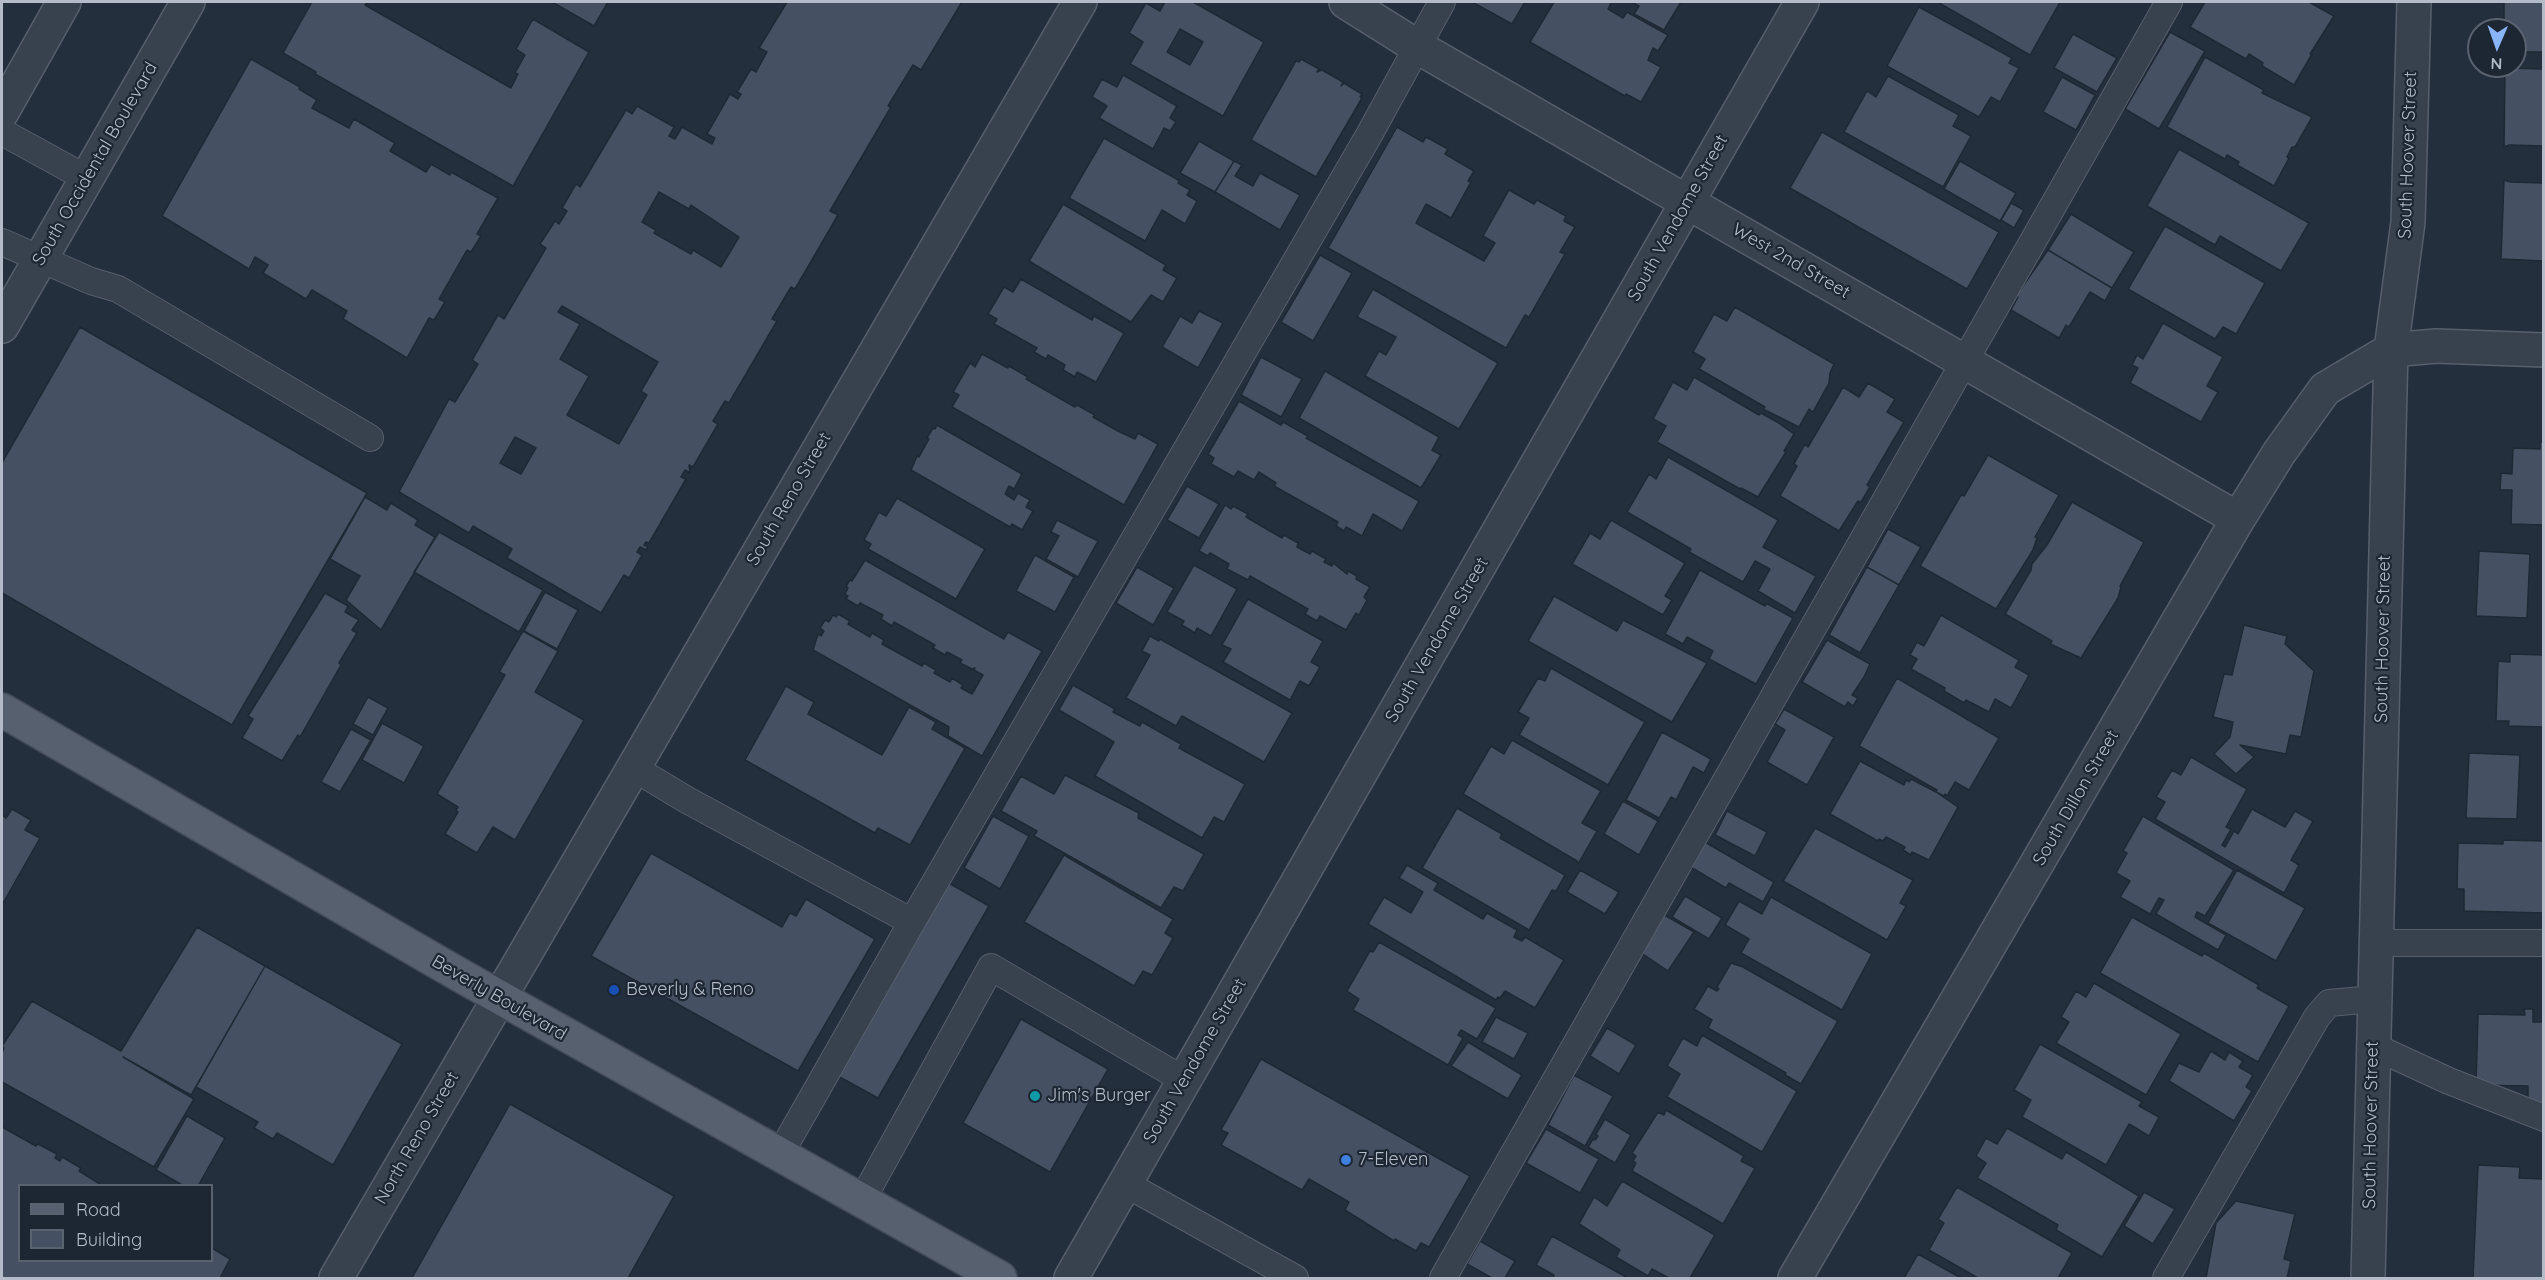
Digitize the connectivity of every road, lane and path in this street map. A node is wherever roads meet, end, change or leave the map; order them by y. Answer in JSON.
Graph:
{"nodes":[{"id":1,"x":64,"y":2,"type":"edge"},
{"id":2,"x":188,"y":2,"type":"edge"},
{"id":3,"x":1080,"y":2,"type":"edge"},
{"id":4,"x":1346,"y":2,"type":"edge"},
{"id":5,"x":1442,"y":2,"type":"edge"},
{"id":6,"x":1802,"y":2,"type":"edge"},
{"id":7,"x":2169,"y":2,"type":"edge"},
{"id":8,"x":2414,"y":2,"type":"edge"},
{"id":9,"x":1416,"y":46,"type":"junction"},
{"id":10,"x":2,"y":112,"type":"edge"},
{"id":11,"x":2,"y":132,"type":"edge"},
{"id":12,"x":86,"y":178,"type":"junction"},
{"id":13,"x":1689,"y":202,"type":"junction"},
{"id":14,"x":2,"y":242,"type":"edge"},
{"id":15,"x":40,"y":259,"type":"junction"},
{"id":16,"x":2,"y":326,"type":"edge"},
{"id":17,"x":2391,"y":350,"type":"junction"},
{"id":18,"x":2544,"y":350,"type":"edge"},
{"id":19,"x":1964,"y":360,"type":"junction"},
{"id":20,"x":370,"y":438,"type":"dead end"},
{"id":21,"x":2238,"y":519,"type":"junction"},
{"id":22,"x":2,"y":710,"type":"edge"},
{"id":23,"x":632,"y":767,"type":"junction"},
{"id":24,"x":912,"y":922,"type":"junction"},
{"id":25,"x":2375,"y":943,"type":"junction"},
{"id":26,"x":2544,"y":943,"type":"edge"},
{"id":27,"x":499,"y":997,"type":"junction"},
{"id":28,"x":2374,"y":999,"type":"junction"},
{"id":29,"x":2373,"y":1047,"type":"junction"},
{"id":30,"x":1184,"y":1080,"type":"junction"},
{"id":31,"x":2544,"y":1118,"type":"edge"},
{"id":32,"x":779,"y":1156,"type":"junction"},
{"id":33,"x":1124,"y":1183,"type":"junction"},
{"id":34,"x":861,"y":1202,"type":"junction"},
{"id":35,"x":336,"y":1278,"type":"edge"},
{"id":36,"x":1000,"y":1278,"type":"edge"},
{"id":37,"x":1071,"y":1278,"type":"edge"},
{"id":38,"x":1295,"y":1278,"type":"edge"},
{"id":39,"x":1443,"y":1278,"type":"edge"},
{"id":40,"x":1795,"y":1278,"type":"edge"},
{"id":41,"x":2166,"y":1278,"type":"edge"},
{"id":42,"x":2367,"y":1278,"type":"edge"}],
"edges":[{"from":1,"to":10,"type":"street"},
{"from":2,"to":12,"type":"street","name":"South Occidental Boulevard"},
{"from":3,"to":23,"type":"street","name":"South Reno Street"},
{"from":4,"to":9,"type":"street","name":"West 2nd Street"},
{"from":5,"to":9,"type":"lane"},
{"from":6,"to":13,"type":"street","name":"South Vendome Street"},
{"from":7,"to":19,"type":"lane"},
{"from":8,"to":17,"type":"street","name":"South Hoover Street"},
{"from":9,"to":13,"type":"street","name":"West 2nd Street"},
{"from":9,"to":24,"type":"lane"},
{"from":11,"to":12,"type":"lane"},
{"from":12,"to":15,"type":"street","name":"South Occidental Boulevard"},
{"from":13,"to":19,"type":"street","name":"West 2nd Street"},
{"from":13,"to":30,"type":"street","name":"South Vendome Street"},
{"from":14,"to":15,"type":"lane"},
{"from":15,"to":16,"type":"street","name":"South Occidental Boulevard"},
{"from":15,"to":20,"type":"lane"},
{"from":17,"to":18,"type":"street"},
{"from":17,"to":21,"type":"street","name":"South Dillon Street"},
{"from":17,"to":25,"type":"street","name":"South Hoover Street"},
{"from":19,"to":21,"type":"street","name":"West 2nd Street"},
{"from":19,"to":39,"type":"lane"},
{"from":21,"to":40,"type":"street","name":"South Dillon Street"},
{"from":22,"to":27,"type":"main road","name":"Beverly Boulevard"},
{"from":23,"to":24,"type":"lane"},
{"from":23,"to":27,"type":"street","name":"South Reno Street"},
{"from":24,"to":32,"type":"lane"},
{"from":25,"to":26,"type":"lane"},
{"from":25,"to":28,"type":"street","name":"South Hoover Street"},
{"from":27,"to":32,"type":"main road","name":"Beverly Boulevard"},
{"from":27,"to":35,"type":"street","name":"North Reno Street"},
{"from":28,"to":29,"type":"street","name":"South Hoover Street"},
{"from":28,"to":41,"type":"lane"},
{"from":29,"to":31,"type":"lane"},
{"from":29,"to":42,"type":"street","name":"South Hoover Street"},
{"from":30,"to":33,"type":"street","name":"South Vendome Street"},
{"from":30,"to":34,"type":"lane"},
{"from":32,"to":34,"type":"main road","name":"Beverly Boulevard"},
{"from":33,"to":37,"type":"street","name":"South Vendome Street"},
{"from":33,"to":38,"type":"lane"},
{"from":34,"to":36,"type":"main road","name":"Beverly Boulevard"}]}
